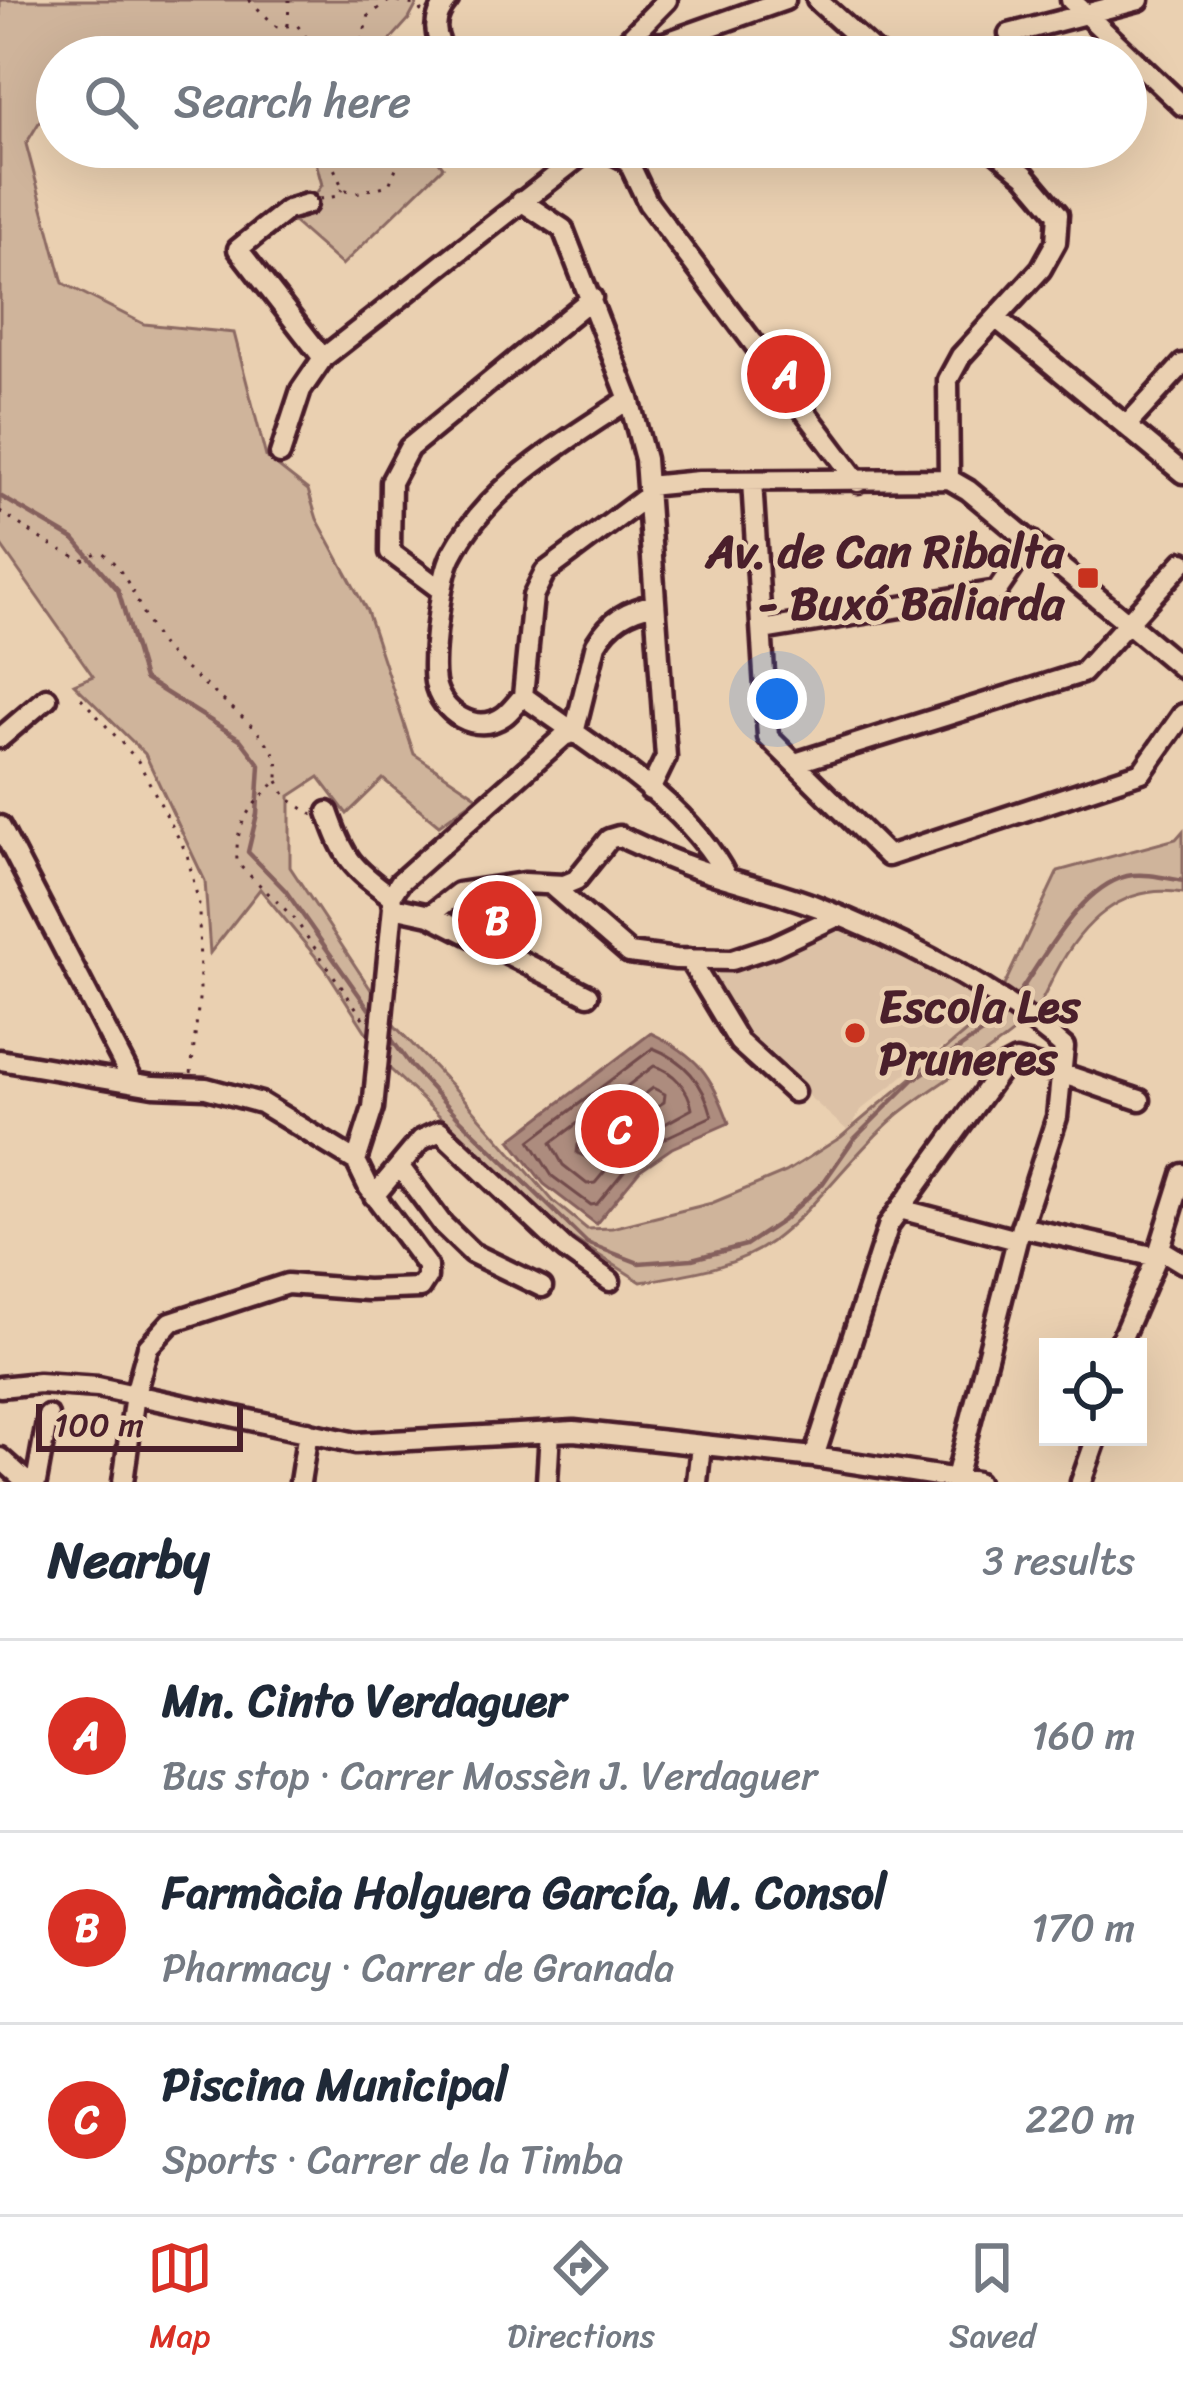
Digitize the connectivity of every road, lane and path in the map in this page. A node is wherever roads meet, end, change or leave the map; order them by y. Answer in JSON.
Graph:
{"nodes":[{"id":1,"x":249,"y":0,"type":"edge"},
{"id":2,"x":289,"y":0,"type":"edge"},
{"id":3,"x":448,"y":0,"type":"edge"},
{"id":4,"x":667,"y":0,"type":"edge"},
{"id":5,"x":785,"y":0,"type":"edge"},
{"id":6,"x":817,"y":0,"type":"edge"},
{"id":7,"x":1071,"y":0,"type":"edge"},
{"id":8,"x":1139,"y":0,"type":"edge"},
{"id":9,"x":1087,"y":15,"type":"junction"},
{"id":10,"x":435,"y":24,"type":"junction"},
{"id":11,"x":288,"y":26,"type":"junction"},
{"id":12,"x":1009,"y":34,"type":"dead end"},
{"id":13,"x":306,"y":36,"type":"edge"},
{"id":14,"x":363,"y":36,"type":"edge"},
{"id":15,"x":436,"y":36,"type":"edge"},
{"id":16,"x":633,"y":36,"type":"edge"},
{"id":17,"x":684,"y":36,"type":"edge"},
{"id":18,"x":857,"y":36,"type":"edge"},
{"id":19,"x":1109,"y":36,"type":"edge"},
{"id":20,"x":1147,"y":72,"type":"edge"},
{"id":21,"x":1183,"y":106,"type":"edge"},
{"id":22,"x":334,"y":168,"type":"edge"},
{"id":23,"x":396,"y":168,"type":"edge"},
{"id":24,"x":564,"y":168,"type":"edge"},
{"id":25,"x":631,"y":168,"type":"edge"},
{"id":26,"x":1016,"y":168,"type":"edge"},
{"id":27,"x":343,"y":189,"type":"junction"},
{"id":28,"x":521,"y":201,"type":"junction"},
{"id":29,"x":307,"y":204,"type":"joint"},
{"id":30,"x":592,"y":298,"type":"junction"},
{"id":31,"x":996,"y":318,"type":"junction"},
{"id":32,"x":323,"y":358,"type":"junction"},
{"id":33,"x":1183,"y":364,"type":"edge"},
{"id":34,"x":629,"y":399,"type":"junction"},
{"id":35,"x":1126,"y":425,"type":"junction"},
{"id":36,"x":280,"y":454,"type":"dead end"},
{"id":37,"x":1183,"y":472,"type":"edge"},
{"id":38,"x":949,"y":479,"type":"junction"},
{"id":39,"x":752,"y":481,"type":"junction"},
{"id":40,"x":858,"y":482,"type":"junction"},
{"id":41,"x":647,"y":492,"type":"junction"},
{"id":42,"x":0,"y":511,"type":"edge"},
{"id":43,"x":1031,"y":541,"type":"junction"},
{"id":44,"x":1183,"y":562,"type":"edge"},
{"id":45,"x":441,"y":590,"type":"junction"},
{"id":46,"x":656,"y":604,"type":"junction"},
{"id":47,"x":1126,"y":622,"type":"junction"},
{"id":48,"x":762,"y":630,"type":"junction"},
{"id":49,"x":1183,"y":669,"type":"edge"},
{"id":50,"x":523,"y":696,"type":"junction"},
{"id":51,"x":47,"y":698,"type":"dead end"},
{"id":52,"x":81,"y":698,"type":"dead end"},
{"id":53,"x":1183,"y":714,"type":"edge"},
{"id":54,"x":574,"y":733,"type":"junction"},
{"id":55,"x":0,"y":738,"type":"edge"},
{"id":56,"x":795,"y":763,"type":"junction"},
{"id":57,"x":278,"y":779,"type":"junction"},
{"id":58,"x":650,"y":790,"type":"junction"},
{"id":59,"x":330,"y":817,"type":"joint"},
{"id":60,"x":0,"y":826,"type":"edge"},
{"id":61,"x":728,"y":878,"type":"junction"},
{"id":62,"x":553,"y":887,"type":"junction"},
{"id":63,"x":392,"y":902,"type":"junction"},
{"id":64,"x":430,"y":915,"type":"junction"},
{"id":65,"x":838,"y":916,"type":"junction"},
{"id":66,"x":688,"y":959,"type":"junction"},
{"id":67,"x":588,"y":995,"type":"dead end"},
{"id":68,"x":380,"y":1041,"type":"junction"},
{"id":69,"x":0,"y":1060,"type":"edge"},
{"id":70,"x":1064,"y":1071,"type":"junction"},
{"id":71,"x":133,"y":1082,"type":"junction"},
{"id":72,"x":190,"y":1088,"type":"junction"},
{"id":73,"x":794,"y":1092,"type":"dead end"},
{"id":74,"x":1140,"y":1100,"type":"dead end"},
{"id":75,"x":356,"y":1161,"type":"junction"},
{"id":76,"x":400,"y":1167,"type":"junction"},
{"id":77,"x":1183,"y":1174,"type":"edge"},
{"id":78,"x":374,"y":1196,"type":"junction"},
{"id":79,"x":900,"y":1209,"type":"junction"},
{"id":80,"x":1019,"y":1234,"type":"junction"},
{"id":81,"x":1158,"y":1253,"type":"junction"},
{"id":82,"x":1183,"y":1263,"type":"edge"},
{"id":83,"x":610,"y":1281,"type":"dead end"},
{"id":84,"x":542,"y":1287,"type":"dead end"},
{"id":85,"x":1122,"y":1338,"type":"edge"},
{"id":86,"x":0,"y":1387,"type":"edge"},
{"id":87,"x":135,"y":1394,"type":"junction"},
{"id":88,"x":48,"y":1416,"type":"dead end"},
{"id":89,"x":308,"y":1432,"type":"junction"},
{"id":90,"x":550,"y":1432,"type":"junction"},
{"id":91,"x":701,"y":1445,"type":"junction"},
{"id":92,"x":1094,"y":1446,"type":"edge"},
{"id":93,"x":814,"y":1457,"type":"junction"},
{"id":94,"x":0,"y":1459,"type":"edge"},
{"id":95,"x":962,"y":1481,"type":"edge"},
{"id":96,"x":31,"y":1482,"type":"edge"},
{"id":97,"x":123,"y":1482,"type":"edge"},
{"id":98,"x":300,"y":1482,"type":"edge"},
{"id":99,"x":547,"y":1482,"type":"edge"},
{"id":100,"x":697,"y":1482,"type":"edge"},
{"id":101,"x":1081,"y":1482,"type":"edge"}],
"edges":[{"from":1,"to":11,"type":"path"},
{"from":2,"to":11,"type":"path"},
{"from":3,"to":10,"type":"street"},
{"from":4,"to":16,"type":"street"},
{"from":5,"to":17,"type":"street"},
{"from":6,"to":18,"type":"street"},
{"from":7,"to":9,"type":"street"},
{"from":8,"to":9,"type":"street"},
{"from":9,"to":12,"type":"street"},
{"from":9,"to":19,"type":"street"},
{"from":10,"to":14,"type":"path"},
{"from":10,"to":15,"type":"street"},
{"from":11,"to":13,"type":"path"},
{"from":20,"to":21,"type":"street"},
{"from":22,"to":27,"type":"path"},
{"from":23,"to":27,"type":"path"},
{"from":24,"to":28,"type":"street"},
{"from":25,"to":40,"type":"street"},
{"from":26,"to":31,"type":"street"},
{"from":27,"to":29,"type":"path"},
{"from":28,"to":30,"type":"street"},
{"from":28,"to":32,"type":"street"},
{"from":29,"to":32,"type":"street"},
{"from":30,"to":34,"type":"street"},
{"from":30,"to":45,"type":"street"},
{"from":31,"to":35,"type":"street"},
{"from":31,"to":38,"type":"street"},
{"from":32,"to":36,"type":"street"},
{"from":33,"to":35,"type":"street"},
{"from":34,"to":41,"type":"street"},
{"from":34,"to":45,"type":"street"},
{"from":35,"to":37,"type":"street"},
{"from":38,"to":40,"type":"street"},
{"from":38,"to":43,"type":"street"},
{"from":39,"to":40,"type":"street"},
{"from":39,"to":41,"type":"street"},
{"from":39,"to":48,"type":"street"},
{"from":41,"to":46,"type":"street"},
{"from":41,"to":50,"type":"street"},
{"from":42,"to":57,"type":"path"},
{"from":43,"to":47,"type":"street"},
{"from":43,"to":48,"type":"street"},
{"from":44,"to":47,"type":"street"},
{"from":45,"to":50,"type":"street"},
{"from":46,"to":54,"type":"street"},
{"from":46,"to":58,"type":"street"},
{"from":47,"to":49,"type":"street"},
{"from":47,"to":56,"type":"street"},
{"from":48,"to":56,"type":"street"},
{"from":50,"to":54,"type":"street"},
{"from":51,"to":55,"type":"street"},
{"from":52,"to":72,"type":"path"},
{"from":53,"to":56,"type":"street"},
{"from":54,"to":58,"type":"street"},
{"from":54,"to":63,"type":"street"},
{"from":57,"to":59,"type":"path"},
{"from":57,"to":68,"type":"path"},
{"from":58,"to":61,"type":"street"},
{"from":59,"to":63,"type":"street"},
{"from":60,"to":71,"type":"street"},
{"from":61,"to":62,"type":"street"},
{"from":61,"to":65,"type":"street"},
{"from":62,"to":64,"type":"street"},
{"from":62,"to":66,"type":"street"},
{"from":63,"to":64,"type":"street"},
{"from":63,"to":68,"type":"street"},
{"from":64,"to":67,"type":"street"},
{"from":65,"to":66,"type":"street"},
{"from":65,"to":70,"type":"street"},
{"from":66,"to":73,"type":"street"},
{"from":68,"to":75,"type":"street"},
{"from":69,"to":71,"type":"street"},
{"from":70,"to":74,"type":"street"},
{"from":70,"to":79,"type":"street"},
{"from":70,"to":80,"type":"street"},
{"from":71,"to":72,"type":"street"},
{"from":72,"to":75,"type":"street"},
{"from":75,"to":78,"type":"street"},
{"from":76,"to":78,"type":"street"},
{"from":76,"to":83,"type":"street"},
{"from":76,"to":84,"type":"street"},
{"from":77,"to":81,"type":"street"},
{"from":78,"to":87,"type":"street"},
{"from":79,"to":80,"type":"street"},
{"from":79,"to":93,"type":"street"},
{"from":80,"to":81,"type":"street"},
{"from":80,"to":95,"type":"street"},
{"from":81,"to":82,"type":"street"},
{"from":81,"to":85,"type":"street"},
{"from":86,"to":87,"type":"street"},
{"from":87,"to":89,"type":"street"},
{"from":87,"to":97,"type":"street"},
{"from":88,"to":96,"type":"street"},
{"from":89,"to":90,"type":"street"},
{"from":89,"to":98,"type":"street"},
{"from":90,"to":91,"type":"street"},
{"from":90,"to":99,"type":"street"},
{"from":91,"to":93,"type":"street"},
{"from":91,"to":100,"type":"street"},
{"from":92,"to":101,"type":"street"},
{"from":93,"to":95,"type":"street"},
{"from":94,"to":96,"type":"street"}]}
